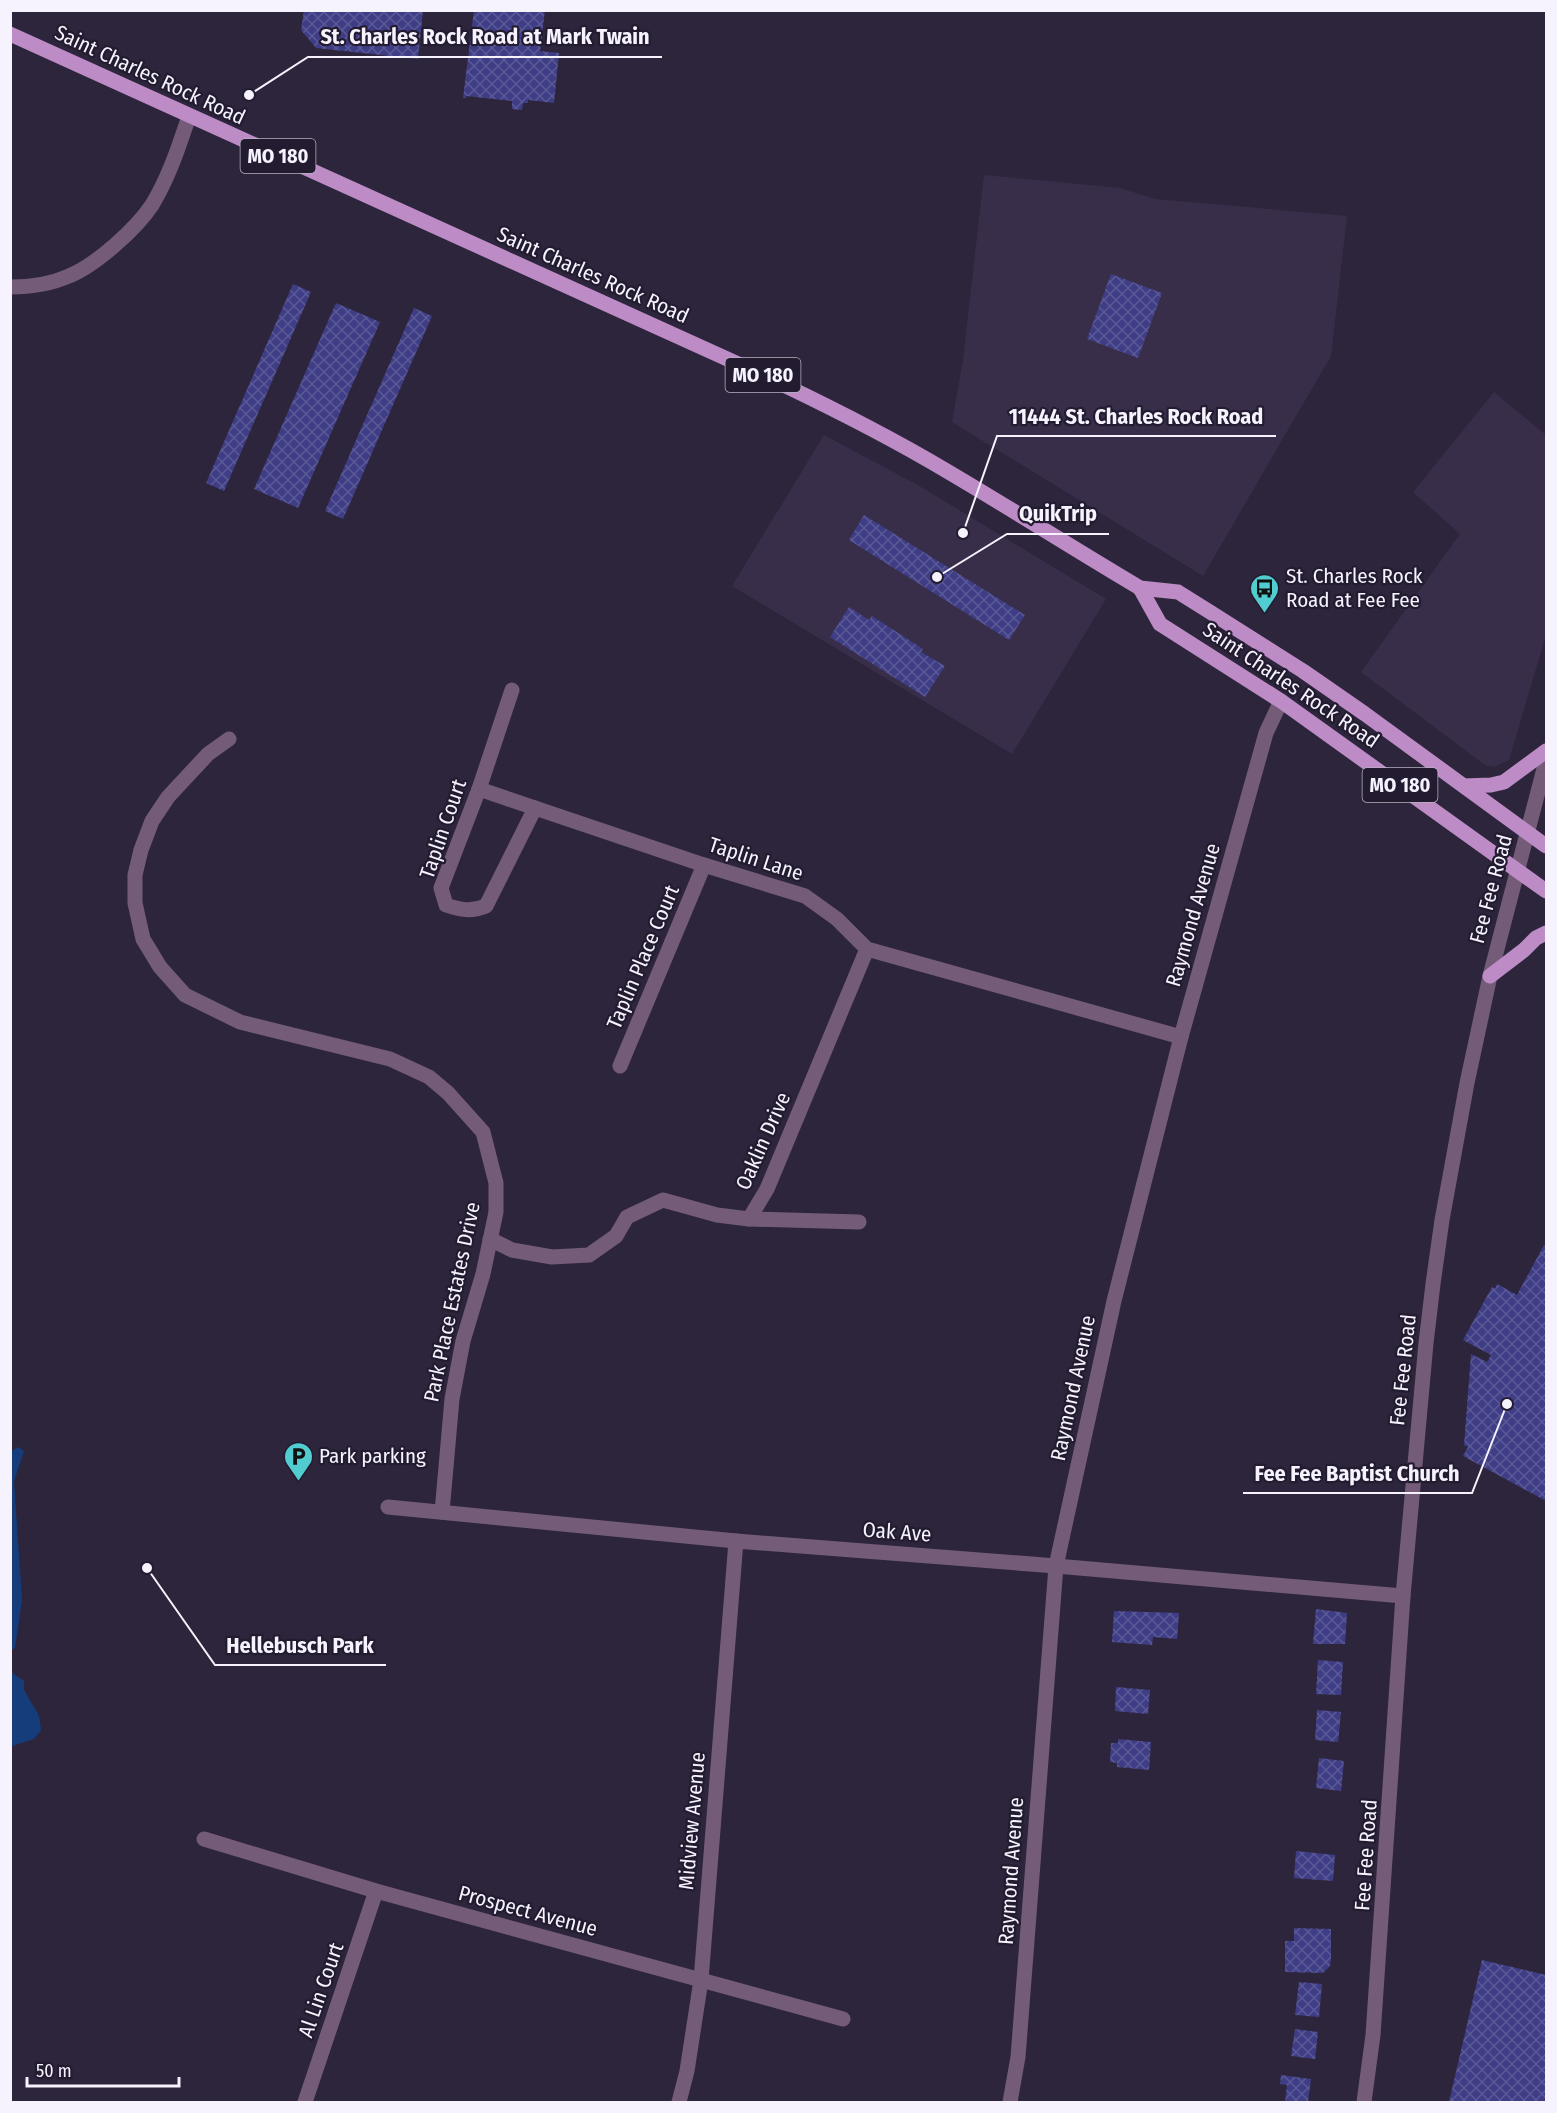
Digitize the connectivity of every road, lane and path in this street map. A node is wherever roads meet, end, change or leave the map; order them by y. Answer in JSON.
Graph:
{"nodes":[{"id":1,"x":10,"y":34,"type":"edge"},
{"id":2,"x":189,"y":116,"type":"junction"},
{"id":3,"x":10,"y":287,"type":"edge"},
{"id":4,"x":1140,"y":588,"type":"junction"},
{"id":5,"x":512,"y":690,"type":"dead end"},
{"id":6,"x":1281,"y":701,"type":"junction"},
{"id":7,"x":229,"y":739,"type":"dead end"},
{"id":8,"x":1546,"y":752,"type":"edge"},
{"id":9,"x":1546,"y":761,"type":"edge"},
{"id":10,"x":1464,"y":786,"type":"junction"},
{"id":11,"x":479,"y":789,"type":"junction"},
{"id":12,"x":535,"y":808,"type":"junction"},
{"id":13,"x":1529,"y":833,"type":"junction"},
{"id":14,"x":1546,"y":846,"type":"edge"},
{"id":15,"x":704,"y":865,"type":"junction"},
{"id":16,"x":1518,"y":870,"type":"junction"},
{"id":17,"x":1546,"y":891,"type":"edge"},
{"id":18,"x":1546,"y":933,"type":"edge"},
{"id":19,"x":867,"y":949,"type":"junction"},
{"id":20,"x":1490,"y":976,"type":"junction"},
{"id":21,"x":1181,"y":1037,"type":"junction"},
{"id":22,"x":620,"y":1065,"type":"dead end"},
{"id":23,"x":749,"y":1219,"type":"junction"},
{"id":24,"x":859,"y":1222,"type":"dead end"},
{"id":25,"x":490,"y":1239,"type":"junction"},
{"id":26,"x":388,"y":1507,"type":"dead end"},
{"id":27,"x":442,"y":1512,"type":"junction"},
{"id":28,"x":736,"y":1541,"type":"junction"},
{"id":29,"x":1056,"y":1566,"type":"junction"},
{"id":30,"x":1403,"y":1596,"type":"junction"},
{"id":31,"x":204,"y":1839,"type":"dead end"},
{"id":32,"x":376,"y":1892,"type":"junction"},
{"id":33,"x":701,"y":1980,"type":"junction"},
{"id":34,"x":843,"y":2019,"type":"dead end"},
{"id":35,"x":305,"y":2103,"type":"edge"},
{"id":36,"x":679,"y":2103,"type":"edge"},
{"id":37,"x":1010,"y":2103,"type":"edge"},
{"id":38,"x":1364,"y":2103,"type":"edge"}],
"edges":[{"from":1,"to":2,"type":"main road","name":"Saint Charles Rock Road","number":"MO 180"},
{"from":2,"to":3,"type":"street"},
{"from":2,"to":4,"type":"main road","name":"Saint Charles Rock Road","number":"MO 180"},
{"from":4,"to":6,"type":"main road","name":"Saint Charles Rock Road","number":"MO 180"},
{"from":4,"to":10,"type":"main road","name":"Saint Charles Rock Road","number":"MO 180"},
{"from":5,"to":11,"type":"street","name":"Taplin Court"},
{"from":6,"to":16,"type":"main road","name":"Saint Charles Rock Road","number":"MO 180"},
{"from":6,"to":21,"type":"street","name":"Raymond Avenue"},
{"from":7,"to":25,"type":"street","name":"Park Place Estates Drive"},
{"from":8,"to":10,"type":"main road"},
{"from":9,"to":13,"type":"street","name":"Fee Fee Road"},
{"from":10,"to":13,"type":"main road","name":"Saint Charles Rock Road","number":"MO 180"},
{"from":11,"to":12,"type":"street","name":"Taplin Lane"},
{"from":11,"to":12,"type":"street","name":"Taplin Court"},
{"from":12,"to":15,"type":"street","name":"Taplin Lane"},
{"from":13,"to":14,"type":"main road","name":"Saint Charles Rock Road","number":"MO 180"},
{"from":13,"to":16,"type":"street","name":"Fee Fee Road"},
{"from":15,"to":19,"type":"street","name":"Taplin Lane"},
{"from":15,"to":22,"type":"street","name":"Taplin Place Court"},
{"from":16,"to":17,"type":"main road","name":"Saint Charles Rock Road","number":"MO 180"},
{"from":16,"to":20,"type":"street","name":"Fee Fee Road"},
{"from":18,"to":20,"type":"main road"},
{"from":19,"to":21,"type":"street","name":"Taplin Lane"},
{"from":19,"to":23,"type":"street","name":"Oaklin Drive"},
{"from":20,"to":30,"type":"street","name":"Fee Fee Road"},
{"from":21,"to":29,"type":"street","name":"Raymond Avenue"},
{"from":23,"to":24,"type":"street"},
{"from":23,"to":25,"type":"street","name":"Oaklin Drive"},
{"from":25,"to":27,"type":"street","name":"Park Place Estates Drive"},
{"from":26,"to":27,"type":"street","name":"Oak Ave"},
{"from":27,"to":28,"type":"street","name":"Oak Ave"},
{"from":28,"to":29,"type":"street","name":"Oak Ave"},
{"from":28,"to":33,"type":"street","name":"Midview Avenue"},
{"from":29,"to":30,"type":"street","name":"Oak Ave"},
{"from":29,"to":37,"type":"street","name":"Raymond Avenue"},
{"from":30,"to":38,"type":"street","name":"Fee Fee Road"},
{"from":31,"to":32,"type":"street","name":"Prospect Avenue"},
{"from":32,"to":33,"type":"street","name":"Prospect Avenue"},
{"from":32,"to":35,"type":"street","name":"Al Lin Court"},
{"from":33,"to":34,"type":"street","name":"Prospect Avenue"},
{"from":33,"to":36,"type":"street","name":"Midview Avenue"}]}
